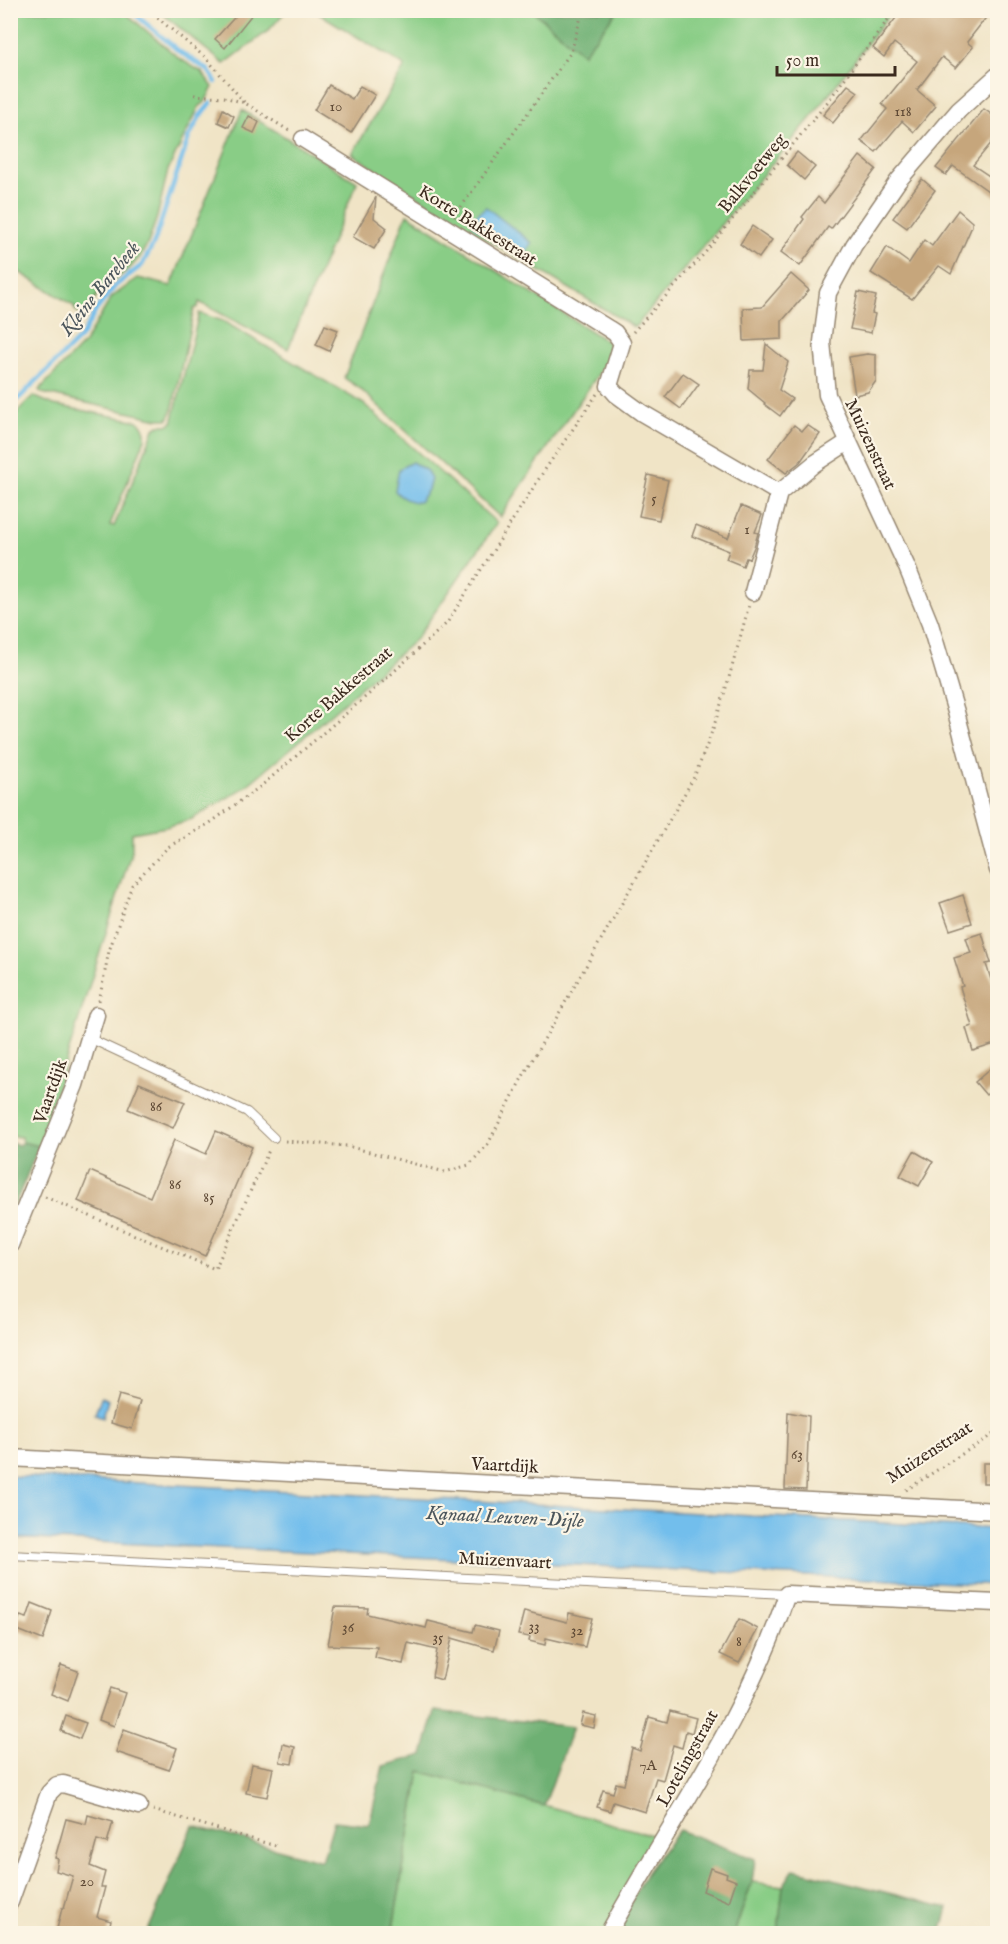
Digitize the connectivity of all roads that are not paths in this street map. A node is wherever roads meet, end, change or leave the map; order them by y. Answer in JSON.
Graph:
{"nodes":[{"id":1,"x":998,"y":75,"type":"edge"},
{"id":2,"x":303,"y":139,"type":"road end"},
{"id":3,"x":848,"y":442,"type":"junction"},
{"id":4,"x":779,"y":493,"type":"junction"},
{"id":5,"x":753,"y":592,"type":"road end"},
{"id":6,"x":998,"y":870,"type":"edge"},
{"id":7,"x":96,"y":1015,"type":"road end"},
{"id":8,"x":89,"y":1038,"type":"junction"},
{"id":9,"x":274,"y":1138,"type":"road end"},
{"id":10,"x":10,"y":1245,"type":"edge"},
{"id":11,"x":10,"y":1458,"type":"edge"},
{"id":12,"x":998,"y":1511,"type":"edge"},
{"id":13,"x":10,"y":1555,"type":"edge"},
{"id":14,"x":787,"y":1593,"type":"junction"},
{"id":15,"x":998,"y":1603,"type":"edge"},
{"id":16,"x":140,"y":1806,"type":"road end"},
{"id":17,"x":10,"y":1902,"type":"edge"},
{"id":18,"x":608,"y":1934,"type":"edge"}],
"edges":[{"from":1,"to":3,"type":"street","name":"Muizenstraat"},
{"from":2,"to":4,"type":"street","name":"Korte Bakkestraat"},
{"from":3,"to":4,"type":"street"},
{"from":3,"to":6,"type":"street","name":"Muizenstraat"},
{"from":4,"to":5,"type":"street"},
{"from":7,"to":8,"type":"street","name":"Vaartdijk"},
{"from":8,"to":9,"type":"lane"},
{"from":8,"to":10,"type":"street","name":"Vaartdijk"},
{"from":11,"to":12,"type":"street","name":"Vaartdijk"},
{"from":13,"to":14,"type":"lane","name":"Muizenvaart"},
{"from":14,"to":15,"type":"street","name":"Muizenvaart"},
{"from":14,"to":18,"type":"street","name":"Lotelingstraat"},
{"from":16,"to":17,"type":"street"}]}
